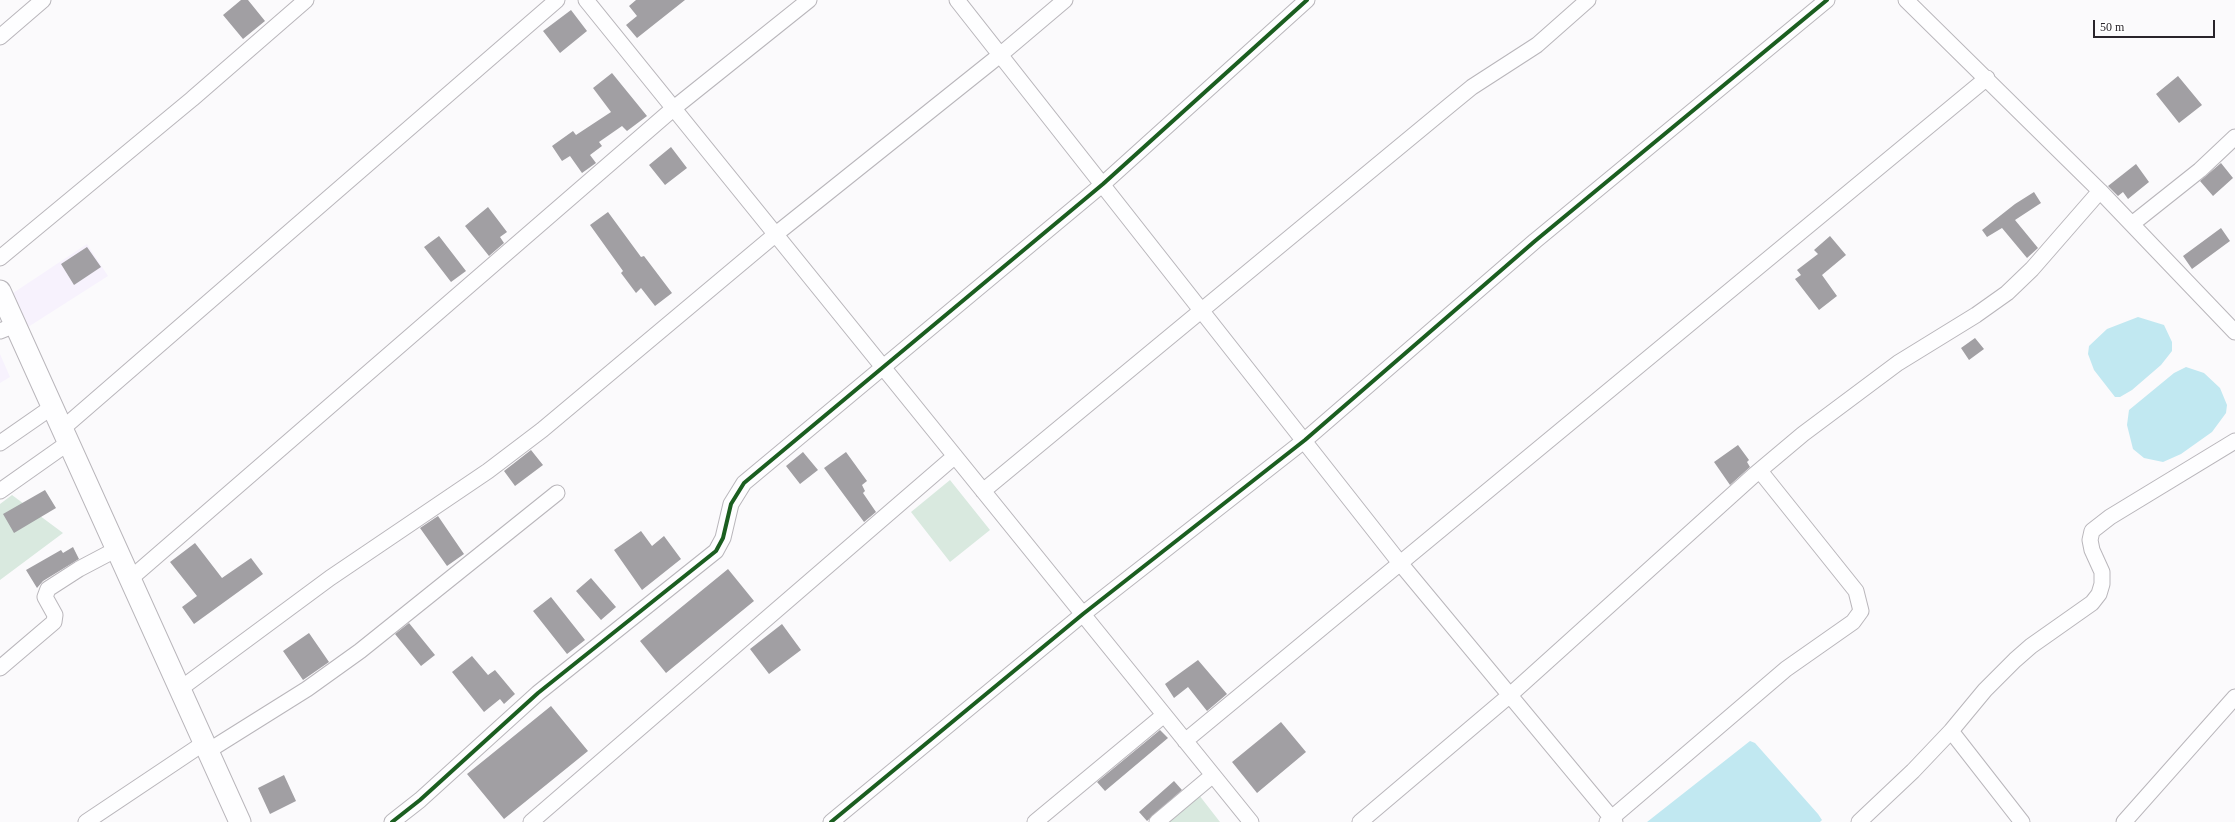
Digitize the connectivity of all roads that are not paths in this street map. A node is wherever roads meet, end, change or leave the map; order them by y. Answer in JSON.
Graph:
{"nodes":[{"id":1,"x":43,"y":0,"type":"edge"},
{"id":2,"x":306,"y":0,"type":"edge"},
{"id":3,"x":557,"y":0,"type":"edge"},
{"id":4,"x":586,"y":0,"type":"edge"},
{"id":5,"x":809,"y":0,"type":"edge"},
{"id":6,"x":957,"y":0,"type":"edge"},
{"id":7,"x":1065,"y":0,"type":"edge"},
{"id":8,"x":1307,"y":0,"type":"edge"},
{"id":9,"x":1588,"y":0,"type":"edge"},
{"id":10,"x":1827,"y":0,"type":"edge"},
{"id":11,"x":1906,"y":0,"type":"edge"},
{"id":12,"x":0,"y":36,"type":"edge"},
{"id":13,"x":1000,"y":55,"type":"junction"},
{"id":14,"x":1987,"y":78,"type":"junction"},
{"id":15,"x":674,"y":108,"type":"junction"},
{"id":16,"x":2235,"y":137,"type":"edge"},
{"id":17,"x":1103,"y":184,"type":"junction"},
{"id":18,"x":2100,"y":191,"type":"junction"},
{"id":19,"x":2132,"y":224,"type":"junction"},
{"id":20,"x":776,"y":234,"type":"junction"},
{"id":21,"x":0,"y":258,"type":"edge"},
{"id":22,"x":0,"y":291,"type":"edge"},
{"id":23,"x":1203,"y":311,"type":"junction"},
{"id":24,"x":8,"y":328,"type":"edge"},
{"id":25,"x":2235,"y":332,"type":"edge"},
{"id":26,"x":883,"y":367,"type":"junction"},
{"id":27,"x":52,"y":407,"type":"junction"},
{"id":28,"x":65,"y":436,"type":"junction"},
{"id":29,"x":1305,"y":440,"type":"junction"},
{"id":30,"x":2235,"y":441,"type":"edge"},
{"id":31,"x":0,"y":443,"type":"edge"},
{"id":32,"x":955,"y":456,"type":"junction"},
{"id":33,"x":1760,"y":471,"type":"junction"},
{"id":34,"x":0,"y":491,"type":"edge"},
{"id":35,"x":983,"y":491,"type":"junction"},
{"id":36,"x":558,"y":493,"type":"dead end"},
{"id":37,"x":117,"y":549,"type":"junction"},
{"id":38,"x":1400,"y":562,"type":"junction"},
{"id":39,"x":130,"y":578,"type":"junction"},
{"id":40,"x":1083,"y":614,"type":"junction"},
{"id":41,"x":0,"y":668,"type":"edge"},
{"id":42,"x":186,"y":684,"type":"junction"},
{"id":43,"x":1510,"y":695,"type":"junction"},
{"id":44,"x":2235,"y":697,"type":"edge"},
{"id":45,"x":1164,"y":715,"type":"junction"},
{"id":46,"x":1951,"y":731,"type":"junction"},
{"id":47,"x":1185,"y":741,"type":"junction"},
{"id":48,"x":212,"y":750,"type":"junction"},
{"id":49,"x":1212,"y":775,"type":"junction"},
{"id":50,"x":1865,"y":820,"type":"edge"},
{"id":51,"x":1612,"y":821,"type":"edge"},
{"id":52,"x":86,"y":822,"type":"edge"},
{"id":53,"x":240,"y":822,"type":"edge"},
{"id":54,"x":392,"y":822,"type":"edge"},
{"id":55,"x":531,"y":822,"type":"edge"},
{"id":56,"x":831,"y":822,"type":"edge"},
{"id":57,"x":1035,"y":822,"type":"edge"},
{"id":58,"x":1157,"y":822,"type":"edge"},
{"id":59,"x":1251,"y":822,"type":"edge"},
{"id":60,"x":1360,"y":822,"type":"edge"},
{"id":61,"x":2022,"y":822,"type":"edge"},
{"id":62,"x":2124,"y":822,"type":"edge"}],
"edges":[{"from":1,"to":12,"type":"street"},
{"from":2,"to":21,"type":"street"},
{"from":3,"to":28,"type":"street"},
{"from":4,"to":15,"type":"street"},
{"from":5,"to":15,"type":"street"},
{"from":6,"to":13,"type":"street"},
{"from":7,"to":13,"type":"street"},
{"from":8,"to":17,"type":"street"},
{"from":9,"to":23,"type":"street"},
{"from":10,"to":29,"type":"street"},
{"from":11,"to":14,"type":"street"},
{"from":13,"to":17,"type":"street"},
{"from":13,"to":20,"type":"street"},
{"from":14,"to":18,"type":"street"},
{"from":14,"to":38,"type":"street"},
{"from":15,"to":20,"type":"street"},
{"from":15,"to":39,"type":"street"},
{"from":16,"to":19,"type":"street"},
{"from":17,"to":23,"type":"street"},
{"from":17,"to":26,"type":"street"},
{"from":18,"to":19,"type":"street"},
{"from":18,"to":33,"type":"street"},
{"from":19,"to":25,"type":"street"},
{"from":20,"to":26,"type":"street"},
{"from":20,"to":42,"type":"street"},
{"from":22,"to":24,"type":"main road"},
{"from":23,"to":29,"type":"street"},
{"from":23,"to":35,"type":"street"},
{"from":24,"to":27,"type":"main road"},
{"from":26,"to":32,"type":"street"},
{"from":26,"to":54,"type":"street"},
{"from":27,"to":28,"type":"main road"},
{"from":27,"to":31,"type":"street"},
{"from":28,"to":34,"type":"street"},
{"from":28,"to":37,"type":"main road"},
{"from":29,"to":38,"type":"street"},
{"from":29,"to":40,"type":"street"},
{"from":30,"to":46,"type":"street"},
{"from":32,"to":35,"type":"street"},
{"from":32,"to":55,"type":"street"},
{"from":33,"to":43,"type":"street"},
{"from":33,"to":51,"type":"street"},
{"from":35,"to":40,"type":"street"},
{"from":36,"to":48,"type":"street"},
{"from":37,"to":39,"type":"main road"},
{"from":37,"to":41,"type":"street"},
{"from":38,"to":43,"type":"street"},
{"from":38,"to":47,"type":"street"},
{"from":39,"to":42,"type":"main road"},
{"from":40,"to":45,"type":"street"},
{"from":40,"to":56,"type":"street"},
{"from":42,"to":48,"type":"main road"},
{"from":43,"to":51,"type":"street"},
{"from":43,"to":60,"type":"street"},
{"from":44,"to":62,"type":"street"},
{"from":45,"to":47,"type":"street"},
{"from":45,"to":57,"type":"street"},
{"from":46,"to":50,"type":"street"},
{"from":46,"to":61,"type":"street"},
{"from":47,"to":49,"type":"street"},
{"from":48,"to":52,"type":"street"},
{"from":48,"to":53,"type":"main road"},
{"from":49,"to":58,"type":"street"},
{"from":49,"to":59,"type":"street"}]}
